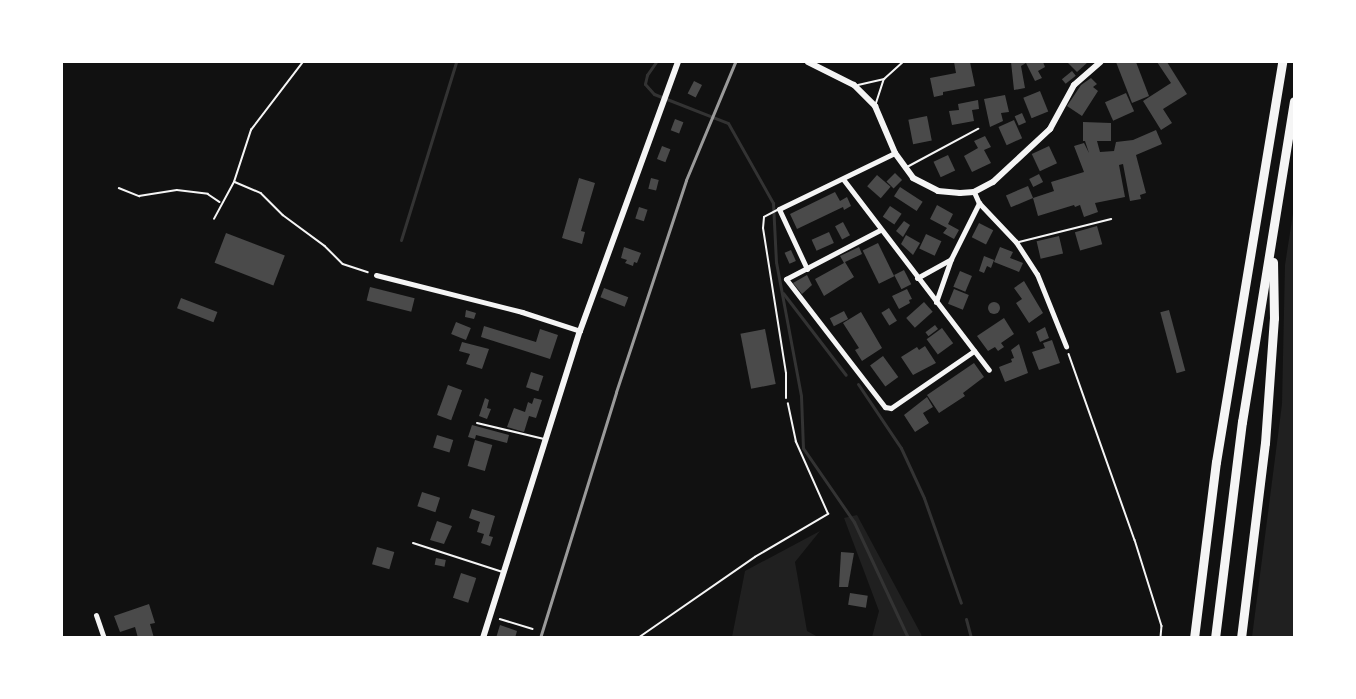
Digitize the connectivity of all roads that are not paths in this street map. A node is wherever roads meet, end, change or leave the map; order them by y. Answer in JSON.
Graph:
{"nodes":[{"id":1,"x":678,"y":62,"type":"edge"},
{"id":2,"x":808,"y":62,"type":"edge"},
{"id":3,"x":903,"y":62,"type":"edge"},
{"id":4,"x":1100,"y":62,"type":"edge"},
{"id":5,"x":1282,"y":62,"type":"edge"},
{"id":6,"x":884,"y":79,"type":"junction"},
{"id":7,"x":854,"y":85,"type":"junction"},
{"id":8,"x":1294,"y":101,"type":"edge"},
{"id":9,"x":875,"y":106,"type":"junction"},
{"id":10,"x":978,"y":129,"type":"dead end"},
{"id":11,"x":895,"y":153,"type":"junction"},
{"id":12,"x":904,"y":168,"type":"junction"},
{"id":13,"x":843,"y":179,"type":"junction"},
{"id":14,"x":974,"y":192,"type":"junction"},
{"id":15,"x":979,"y":203,"type":"junction"},
{"id":16,"x":779,"y":209,"type":"junction"},
{"id":17,"x":1111,"y":219,"type":"dead end"},
{"id":18,"x":880,"y":230,"type":"junction"},
{"id":19,"x":1272,"y":235,"type":"junction"},
{"id":20,"x":1016,"y":242,"type":"junction"},
{"id":21,"x":951,"y":259,"type":"junction"},
{"id":22,"x":807,"y":269,"type":"junction"},
{"id":23,"x":376,"y":275,"type":"road end"},
{"id":24,"x":917,"y":278,"type":"junction"},
{"id":25,"x":936,"y":302,"type":"junction"},
{"id":26,"x":580,"y":331,"type":"junction"},
{"id":27,"x":1066,"y":346,"type":"road end"},
{"id":28,"x":974,"y":351,"type":"junction"},
{"id":29,"x":989,"y":370,"type":"dead end"},
{"id":30,"x":786,"y":398,"type":"road end"},
{"id":31,"x":477,"y":423,"type":"dead end"},
{"id":32,"x":544,"y":439,"type":"junction"},
{"id":33,"x":413,"y":543,"type":"dead end"},
{"id":34,"x":502,"y":572,"type":"junction"},
{"id":35,"x":96,"y":615,"type":"dead end"},
{"id":36,"x":104,"y":638,"type":"edge"},
{"id":37,"x":483,"y":638,"type":"edge"},
{"id":38,"x":1194,"y":638,"type":"edge"},
{"id":39,"x":1215,"y":638,"type":"edge"},
{"id":40,"x":1241,"y":638,"type":"edge"}],
"edges":[{"from":1,"to":26,"type":"street"},
{"from":2,"to":7,"type":"street"},
{"from":3,"to":6,"type":"lane"},
{"from":4,"to":14,"type":"street"},
{"from":5,"to":38,"type":"highway"},
{"from":6,"to":7,"type":"lane"},
{"from":6,"to":9,"type":"lane"},
{"from":7,"to":9,"type":"street"},
{"from":8,"to":19,"type":"highway"},
{"from":9,"to":11,"type":"street"},
{"from":10,"to":12,"type":"lane"},
{"from":11,"to":12,"type":"street"},
{"from":11,"to":13,"type":"street"},
{"from":12,"to":14,"type":"street"},
{"from":13,"to":16,"type":"street"},
{"from":13,"to":18,"type":"street"},
{"from":14,"to":15,"type":"street"},
{"from":15,"to":20,"type":"street"},
{"from":15,"to":21,"type":"street"},
{"from":16,"to":22,"type":"street"},
{"from":16,"to":30,"type":"lane"},
{"from":17,"to":20,"type":"lane"},
{"from":18,"to":22,"type":"street"},
{"from":18,"to":24,"type":"street"},
{"from":19,"to":39,"type":"highway"},
{"from":19,"to":40,"type":"highway"},
{"from":20,"to":27,"type":"street"},
{"from":21,"to":24,"type":"street"},
{"from":21,"to":25,"type":"street"},
{"from":22,"to":28,"type":"street"},
{"from":23,"to":26,"type":"street"},
{"from":24,"to":25,"type":"street"},
{"from":25,"to":28,"type":"street"},
{"from":26,"to":32,"type":"street"},
{"from":28,"to":29,"type":"street"},
{"from":31,"to":32,"type":"lane"},
{"from":32,"to":34,"type":"street"},
{"from":33,"to":34,"type":"lane"},
{"from":34,"to":37,"type":"street"},
{"from":35,"to":36,"type":"street"}]}
